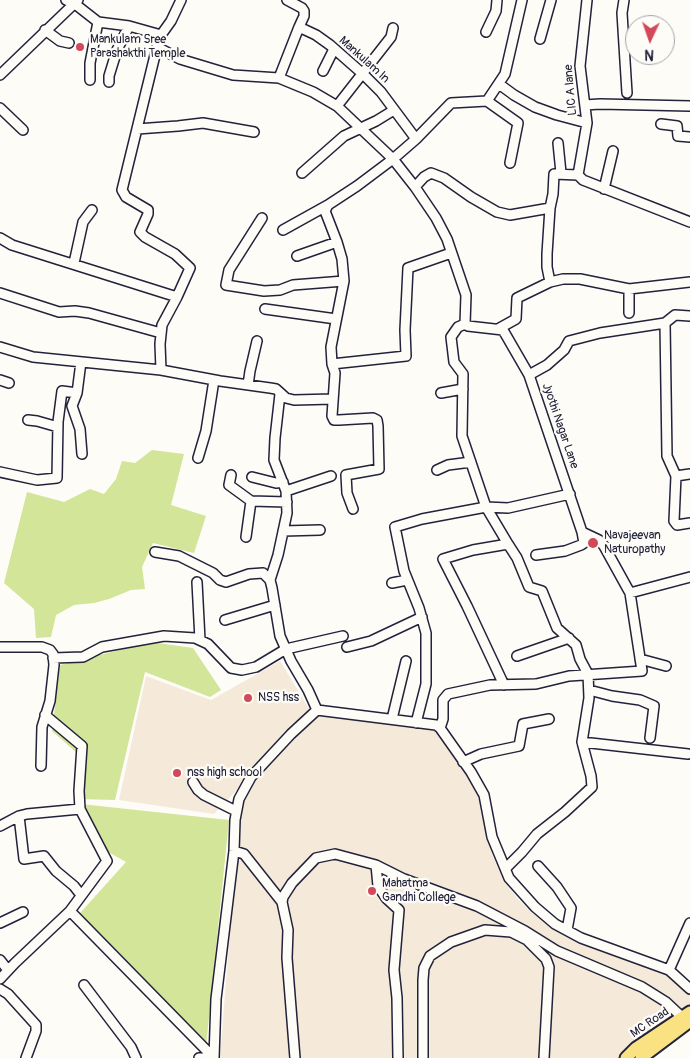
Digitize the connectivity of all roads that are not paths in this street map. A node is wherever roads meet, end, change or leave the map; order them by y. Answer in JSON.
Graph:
{"nodes":[{"id":1,"x":66,"y":0,"type":"edge"},
{"id":2,"x":181,"y":0,"type":"edge"},
{"id":3,"x":497,"y":0,"type":"edge"},
{"id":4,"x":522,"y":0,"type":"edge"},
{"id":5,"x":551,"y":0,"type":"edge"},
{"id":6,"x":587,"y":0,"type":"edge"},
{"id":7,"x":624,"y":0,"type":"edge"},
{"id":8,"x":291,"y":1,"type":"edge"},
{"id":9,"x":76,"y":2,"type":"edge"},
{"id":10,"x":98,"y":22,"type":"junction"},
{"id":11,"x":129,"y":26,"type":"junction"},
{"id":12,"x":299,"y":27,"type":"junction"},
{"id":13,"x":393,"y":28,"type":"dead end"},
{"id":14,"x":45,"y":30,"type":"junction"},
{"id":15,"x":486,"y":32,"type":"dead end"},
{"id":16,"x":161,"y":35,"type":"junction"},
{"id":17,"x":540,"y":39,"type":"dead end"},
{"id":18,"x":69,"y":43,"type":"dead end"},
{"id":19,"x":157,"y":47,"type":"junction"},
{"id":20,"x":334,"y":49,"type":"junction"},
{"id":21,"x":323,"y":72,"type":"dead end"},
{"id":22,"x":363,"y":74,"type":"junction"},
{"id":23,"x":0,"y":75,"type":"edge"},
{"id":24,"x":279,"y":78,"type":"junction"},
{"id":25,"x":90,"y":80,"type":"dead end"},
{"id":26,"x":109,"y":82,"type":"dead end"},
{"id":27,"x":499,"y":84,"type":"junction"},
{"id":28,"x":627,"y":94,"type":"dead end"},
{"id":29,"x":487,"y":101,"type":"junction"},
{"id":30,"x":585,"y":105,"type":"junction"},
{"id":31,"x":337,"y":106,"type":"junction"},
{"id":32,"x":690,"y":106,"type":"edge"},
{"id":33,"x":0,"y":108,"type":"edge"},
{"id":34,"x":394,"y":110,"type":"junction"},
{"id":35,"x":587,"y":123,"type":"junction"},
{"id":36,"x":661,"y":124,"type":"dead end"},
{"id":37,"x":362,"y":128,"type":"junction"},
{"id":38,"x":137,"y":129,"type":"junction"},
{"id":39,"x":23,"y":130,"type":"dead end"},
{"id":40,"x":254,"y":132,"type":"dead end"},
{"id":41,"x":690,"y":137,"type":"edge"},
{"id":42,"x":416,"y":139,"type":"junction"},
{"id":43,"x":558,"y":143,"type":"dead end"},
{"id":44,"x":613,"y":150,"type":"dead end"},
{"id":45,"x":393,"y":159,"type":"junction"},
{"id":46,"x":510,"y":163,"type":"dead end"},
{"id":47,"x":302,"y":173,"type":"dead end"},
{"id":48,"x":561,"y":173,"type":"junction"},
{"id":49,"x":578,"y":175,"type":"junction"},
{"id":50,"x":415,"y":187,"type":"junction"},
{"id":51,"x":604,"y":189,"type":"junction"},
{"id":52,"x":328,"y":206,"type":"junction"},
{"id":53,"x":550,"y":208,"type":"junction"},
{"id":54,"x":92,"y":210,"type":"dead end"},
{"id":55,"x":262,"y":218,"type":"dead end"},
{"id":56,"x":690,"y":222,"type":"edge"},
{"id":57,"x":283,"y":230,"type":"dead end"},
{"id":58,"x":0,"y":238,"type":"edge"},
{"id":59,"x":337,"y":242,"type":"junction"},
{"id":60,"x":451,"y":253,"type":"junction"},
{"id":61,"x":298,"y":256,"type":"dead end"},
{"id":62,"x":74,"y":264,"type":"junction"},
{"id":63,"x":344,"y":281,"type":"junction"},
{"id":64,"x":550,"y":282,"type":"junction"},
{"id":65,"x":690,"y":282,"type":"edge"},
{"id":66,"x":629,"y":289,"type":"junction"},
{"id":67,"x":0,"y":293,"type":"edge"},
{"id":68,"x":177,"y":296,"type":"junction"},
{"id":69,"x":265,"y":309,"type":"dead end"},
{"id":70,"x":629,"y":314,"type":"dead end"},
{"id":71,"x":690,"y":316,"type":"edge"},
{"id":72,"x":336,"y":319,"type":"junction"},
{"id":73,"x":665,"y":323,"type":"junction"},
{"id":74,"x":465,"y":324,"type":"junction"},
{"id":75,"x":498,"y":328,"type":"junction"},
{"id":76,"x":161,"y":333,"type":"junction"},
{"id":77,"x":257,"y":341,"type":"dead end"},
{"id":78,"x":0,"y":347,"type":"edge"},
{"id":79,"x":81,"y":362,"type":"junction"},
{"id":80,"x":332,"y":364,"type":"junction"},
{"id":81,"x":161,"y":370,"type":"junction"},
{"id":82,"x":530,"y":375,"type":"junction"},
{"id":83,"x":214,"y":380,"type":"junction"},
{"id":84,"x":248,"y":385,"type":"junction"},
{"id":85,"x":463,"y":389,"type":"junction"},
{"id":86,"x":77,"y":393,"type":"junction"},
{"id":87,"x":441,"y":393,"type":"dead end"},
{"id":88,"x":280,"y":394,"type":"junction"},
{"id":89,"x":333,"y":400,"type":"junction"},
{"id":90,"x":28,"y":420,"type":"dead end"},
{"id":91,"x":58,"y":427,"type":"junction"},
{"id":92,"x":82,"y":454,"type":"dead end"},
{"id":93,"x":198,"y":458,"type":"dead end"},
{"id":94,"x":471,"y":462,"type":"junction"},
{"id":95,"x":437,"y":470,"type":"dead end"},
{"id":96,"x":0,"y":472,"type":"edge"},
{"id":97,"x":690,"y":474,"type":"edge"},
{"id":98,"x":231,"y":476,"type":"dead end"},
{"id":99,"x":331,"y":476,"type":"dead end"},
{"id":100,"x":676,"y":476,"type":"junction"},
{"id":101,"x":252,"y":477,"type":"dead end"},
{"id":102,"x":284,"y":486,"type":"junction"},
{"id":103,"x":570,"y":494,"type":"junction"},
{"id":104,"x":251,"y":501,"type":"junction"},
{"id":105,"x":288,"y":502,"type":"junction"},
{"id":106,"x":486,"y":507,"type":"junction"},
{"id":107,"x":353,"y":510,"type":"dead end"},
{"id":108,"x":690,"y":524,"type":"edge"},
{"id":109,"x":320,"y":530,"type":"dead end"},
{"id":110,"x":283,"y":531,"type":"junction"},
{"id":111,"x":582,"y":532,"type":"junction"},
{"id":112,"x":246,"y":537,"type":"dead end"},
{"id":113,"x":508,"y":544,"type":"junction"},
{"id":114,"x":155,"y":552,"type":"dead end"},
{"id":115,"x":536,"y":555,"type":"dead end"},
{"id":116,"x":690,"y":577,"type":"edge"},
{"id":117,"x":270,"y":580,"type":"junction"},
{"id":118,"x":407,"y":580,"type":"junction"},
{"id":119,"x":197,"y":582,"type":"dead end"},
{"id":120,"x":392,"y":583,"type":"dead end"},
{"id":121,"x":630,"y":593,"type":"junction"},
{"id":122,"x":275,"y":605,"type":"junction"},
{"id":123,"x":422,"y":617,"type":"junction"},
{"id":124,"x":225,"y":620,"type":"dead end"},
{"id":125,"x":343,"y":636,"type":"dead end"},
{"id":126,"x":569,"y":638,"type":"junction"},
{"id":127,"x":200,"y":640,"type":"junction"},
{"id":128,"x":348,"y":647,"type":"dead end"},
{"id":129,"x":0,"y":648,"type":"edge"},
{"id":130,"x":286,"y":649,"type":"junction"},
{"id":131,"x":517,"y":656,"type":"dead end"},
{"id":132,"x":53,"y":658,"type":"junction"},
{"id":133,"x":640,"y":658,"type":"junction"},
{"id":134,"x":406,"y":661,"type":"dead end"},
{"id":135,"x":666,"y":666,"type":"dead end"},
{"id":136,"x":588,"y":674,"type":"junction"},
{"id":137,"x":504,"y":685,"type":"junction"},
{"id":138,"x":589,"y":690,"type":"junction"},
{"id":139,"x":318,"y":710,"type":"junction"},
{"id":140,"x":45,"y":715,"type":"junction"},
{"id":141,"x":392,"y":719,"type":"junction"},
{"id":142,"x":549,"y":719,"type":"dead end"},
{"id":143,"x":416,"y":722,"type":"junction"},
{"id":144,"x":440,"y":728,"type":"junction"},
{"id":145,"x":650,"y":738,"type":"dead end"},
{"id":146,"x":582,"y":742,"type":"junction"},
{"id":147,"x":688,"y":754,"type":"dead end"},
{"id":148,"x":463,"y":762,"type":"junction"},
{"id":149,"x":41,"y":766,"type":"dead end"},
{"id":150,"x":193,"y":782,"type":"dead end"},
{"id":151,"x":80,"y":809,"type":"junction"},
{"id":152,"x":236,"y":811,"type":"junction"},
{"id":153,"x":19,"y":816,"type":"junction"},
{"id":154,"x":0,"y":826,"type":"edge"},
{"id":155,"x":234,"y":851,"type":"junction"},
{"id":156,"x":376,"y":865,"type":"junction"},
{"id":157,"x":538,"y":866,"type":"dead end"},
{"id":158,"x":506,"y":868,"type":"junction"},
{"id":159,"x":81,"y":895,"type":"junction"},
{"id":160,"x":282,"y":902,"type":"junction"},
{"id":161,"x":70,"y":911,"type":"junction"},
{"id":162,"x":23,"y":912,"type":"dead end"},
{"id":163,"x":0,"y":923,"type":"edge"},
{"id":164,"x":690,"y":923,"type":"edge"},
{"id":165,"x":567,"y":930,"type":"junction"},
{"id":166,"x":0,"y":960,"type":"edge"},
{"id":167,"x":8,"y":970,"type":"junction"},
{"id":168,"x":669,"y":970,"type":"junction"},
{"id":169,"x":0,"y":980,"type":"edge"},
{"id":170,"x":84,"y":985,"type":"dead end"},
{"id":171,"x":690,"y":989,"type":"edge"},
{"id":172,"x":1,"y":990,"type":"edge"},
{"id":173,"x":688,"y":1017,"type":"edge"},
{"id":174,"x":397,"y":1046,"type":"junction"},
{"id":175,"x":213,"y":1057,"type":"edge"},
{"id":176,"x":26,"y":1058,"type":"edge"},
{"id":177,"x":136,"y":1058,"type":"edge"},
{"id":178,"x":200,"y":1058,"type":"edge"},
{"id":179,"x":295,"y":1058,"type":"edge"},
{"id":180,"x":392,"y":1058,"type":"edge"},
{"id":181,"x":398,"y":1058,"type":"edge"},
{"id":182,"x":423,"y":1058,"type":"edge"},
{"id":183,"x":544,"y":1058,"type":"edge"},
{"id":184,"x":626,"y":1058,"type":"edge"},
{"id":185,"x":641,"y":1058,"type":"edge"}],
"edges":[{"from":1,"to":9,"type":"street"},
{"from":2,"to":16,"type":"street"},
{"from":3,"to":15,"type":"street"},
{"from":4,"to":27,"type":"street"},
{"from":5,"to":17,"type":"street"},
{"from":6,"to":30,"type":"street","name":"LIC A lane"},
{"from":7,"to":28,"type":"street"},
{"from":8,"to":12,"type":"street"},
{"from":9,"to":10,"type":"street"},
{"from":9,"to":14,"type":"street"},
{"from":10,"to":11,"type":"street"},
{"from":10,"to":25,"type":"street"},
{"from":11,"to":16,"type":"street"},
{"from":11,"to":26,"type":"street"},
{"from":12,"to":20,"type":"street","name":"Mankulam ln"},
{"from":12,"to":24,"type":"street"},
{"from":13,"to":22,"type":"street"},
{"from":14,"to":18,"type":"street"},
{"from":14,"to":23,"type":"street"},
{"from":16,"to":19,"type":"street"},
{"from":19,"to":24,"type":"street"},
{"from":19,"to":38,"type":"street"},
{"from":20,"to":21,"type":"street"},
{"from":20,"to":22,"type":"street","name":"Mankulam ln"},
{"from":22,"to":31,"type":"street"},
{"from":22,"to":34,"type":"street","name":"Mankulam ln"},
{"from":24,"to":31,"type":"street"},
{"from":27,"to":29,"type":"street"},
{"from":27,"to":35,"type":"street"},
{"from":29,"to":42,"type":"street"},
{"from":29,"to":46,"type":"street"},
{"from":30,"to":32,"type":"street"},
{"from":30,"to":35,"type":"street","name":"LIC A lane"},
{"from":31,"to":37,"type":"street"},
{"from":33,"to":39,"type":"street"},
{"from":34,"to":37,"type":"street"},
{"from":34,"to":42,"type":"street","name":"Mankulam ln"},
{"from":35,"to":49,"type":"street","name":"LIC A lane"},
{"from":36,"to":41,"type":"street"},
{"from":37,"to":45,"type":"street"},
{"from":37,"to":47,"type":"street"},
{"from":38,"to":40,"type":"street"},
{"from":38,"to":68,"type":"street"},
{"from":42,"to":45,"type":"street"},
{"from":43,"to":48,"type":"street"},
{"from":44,"to":51,"type":"street"},
{"from":45,"to":50,"type":"street"},
{"from":45,"to":52,"type":"street"},
{"from":48,"to":49,"type":"street"},
{"from":48,"to":53,"type":"street"},
{"from":49,"to":51,"type":"street"},
{"from":50,"to":53,"type":"street"},
{"from":50,"to":60,"type":"street"},
{"from":51,"to":56,"type":"street"},
{"from":52,"to":57,"type":"street"},
{"from":52,"to":59,"type":"street"},
{"from":53,"to":64,"type":"street"},
{"from":54,"to":62,"type":"street"},
{"from":55,"to":63,"type":"street"},
{"from":58,"to":62,"type":"street"},
{"from":59,"to":61,"type":"street"},
{"from":59,"to":63,"type":"street"},
{"from":60,"to":74,"type":"street"},
{"from":60,"to":80,"type":"street"},
{"from":62,"to":68,"type":"street"},
{"from":63,"to":72,"type":"street"},
{"from":64,"to":66,"type":"street"},
{"from":64,"to":75,"type":"street"},
{"from":65,"to":66,"type":"street"},
{"from":66,"to":70,"type":"street"},
{"from":67,"to":76,"type":"street"},
{"from":68,"to":76,"type":"street"},
{"from":69,"to":72,"type":"street"},
{"from":71,"to":73,"type":"street","name":"Jyothi Nagar Lane"},
{"from":72,"to":80,"type":"street"},
{"from":73,"to":82,"type":"street","name":"Jyothi Nagar Lane"},
{"from":73,"to":100,"type":"street"},
{"from":74,"to":75,"type":"street"},
{"from":74,"to":85,"type":"street"},
{"from":75,"to":82,"type":"street"},
{"from":76,"to":81,"type":"street"},
{"from":77,"to":84,"type":"street"},
{"from":78,"to":79,"type":"street"},
{"from":79,"to":81,"type":"street"},
{"from":79,"to":86,"type":"street"},
{"from":80,"to":89,"type":"street"},
{"from":81,"to":83,"type":"street"},
{"from":82,"to":103,"type":"street","name":"Jyothi Nagar Lane"},
{"from":83,"to":84,"type":"street"},
{"from":83,"to":93,"type":"street"},
{"from":84,"to":88,"type":"street"},
{"from":85,"to":87,"type":"street"},
{"from":85,"to":94,"type":"street"},
{"from":86,"to":91,"type":"street"},
{"from":86,"to":92,"type":"street"},
{"from":88,"to":89,"type":"street"},
{"from":88,"to":102,"type":"street"},
{"from":89,"to":107,"type":"street"},
{"from":90,"to":91,"type":"street"},
{"from":91,"to":96,"type":"street"},
{"from":94,"to":95,"type":"street"},
{"from":94,"to":106,"type":"street"},
{"from":97,"to":100,"type":"street"},
{"from":98,"to":104,"type":"street"},
{"from":99,"to":102,"type":"street"},
{"from":100,"to":108,"type":"street"},
{"from":101,"to":102,"type":"street"},
{"from":102,"to":105,"type":"street"},
{"from":103,"to":106,"type":"street"},
{"from":103,"to":111,"type":"street","name":"Jyothi Nagar Lane"},
{"from":104,"to":105,"type":"street"},
{"from":104,"to":112,"type":"street"},
{"from":105,"to":110,"type":"street"},
{"from":106,"to":113,"type":"street"},
{"from":106,"to":118,"type":"street"},
{"from":109,"to":110,"type":"street"},
{"from":110,"to":117,"type":"street"},
{"from":111,"to":115,"type":"street"},
{"from":111,"to":121,"type":"street"},
{"from":113,"to":126,"type":"street"},
{"from":113,"to":137,"type":"street"},
{"from":114,"to":117,"type":"street"},
{"from":116,"to":121,"type":"street"},
{"from":117,"to":122,"type":"street"},
{"from":118,"to":120,"type":"street"},
{"from":118,"to":123,"type":"street"},
{"from":119,"to":127,"type":"street"},
{"from":121,"to":133,"type":"street"},
{"from":122,"to":124,"type":"street"},
{"from":122,"to":130,"type":"street"},
{"from":123,"to":128,"type":"street"},
{"from":123,"to":143,"type":"street"},
{"from":125,"to":130,"type":"street"},
{"from":126,"to":131,"type":"street"},
{"from":126,"to":136,"type":"street"},
{"from":127,"to":130,"type":"street"},
{"from":127,"to":132,"type":"street"},
{"from":129,"to":132,"type":"street"},
{"from":130,"to":139,"type":"street"},
{"from":132,"to":140,"type":"street"},
{"from":133,"to":135,"type":"street"},
{"from":133,"to":136,"type":"street"},
{"from":134,"to":141,"type":"street"},
{"from":136,"to":137,"type":"street"},
{"from":136,"to":138,"type":"street"},
{"from":137,"to":144,"type":"street"},
{"from":138,"to":145,"type":"street"},
{"from":138,"to":146,"type":"street"},
{"from":139,"to":141,"type":"street"},
{"from":139,"to":152,"type":"street"},
{"from":140,"to":149,"type":"street"},
{"from":140,"to":151,"type":"street"},
{"from":141,"to":143,"type":"street"},
{"from":142,"to":148,"type":"street"},
{"from":143,"to":144,"type":"street"},
{"from":144,"to":148,"type":"street"},
{"from":146,"to":147,"type":"street"},
{"from":146,"to":158,"type":"street"},
{"from":148,"to":158,"type":"street"},
{"from":150,"to":152,"type":"street"},
{"from":151,"to":153,"type":"street"},
{"from":151,"to":159,"type":"street"},
{"from":152,"to":155,"type":"street"},
{"from":153,"to":154,"type":"street"},
{"from":153,"to":159,"type":"street"},
{"from":155,"to":160,"type":"street"},
{"from":155,"to":175,"type":"street"},
{"from":156,"to":160,"type":"street"},
{"from":156,"to":173,"type":"street"},
{"from":156,"to":174,"type":"street"},
{"from":157,"to":165,"type":"street"},
{"from":158,"to":165,"type":"street"},
{"from":159,"to":161,"type":"street"},
{"from":160,"to":179,"type":"street"},
{"from":161,"to":167,"type":"street"},
{"from":161,"to":175,"type":"street"},
{"from":162,"to":163,"type":"street"},
{"from":164,"to":168,"type":"street"},
{"from":165,"to":168,"type":"street"},
{"from":166,"to":167,"type":"street"},
{"from":167,"to":169,"type":"street"},
{"from":168,"to":171,"type":"street"},
{"from":170,"to":177,"type":"street"},
{"from":172,"to":176,"type":"street"},
{"from":173,"to":184,"type":"main road","name":"MC Road"},
{"from":173,"to":185,"type":"main road","name":"MC Road"},
{"from":174,"to":180,"type":"street"},
{"from":174,"to":181,"type":"street"},
{"from":175,"to":178,"type":"street"},
{"from":182,"to":183,"type":"street"}]}
